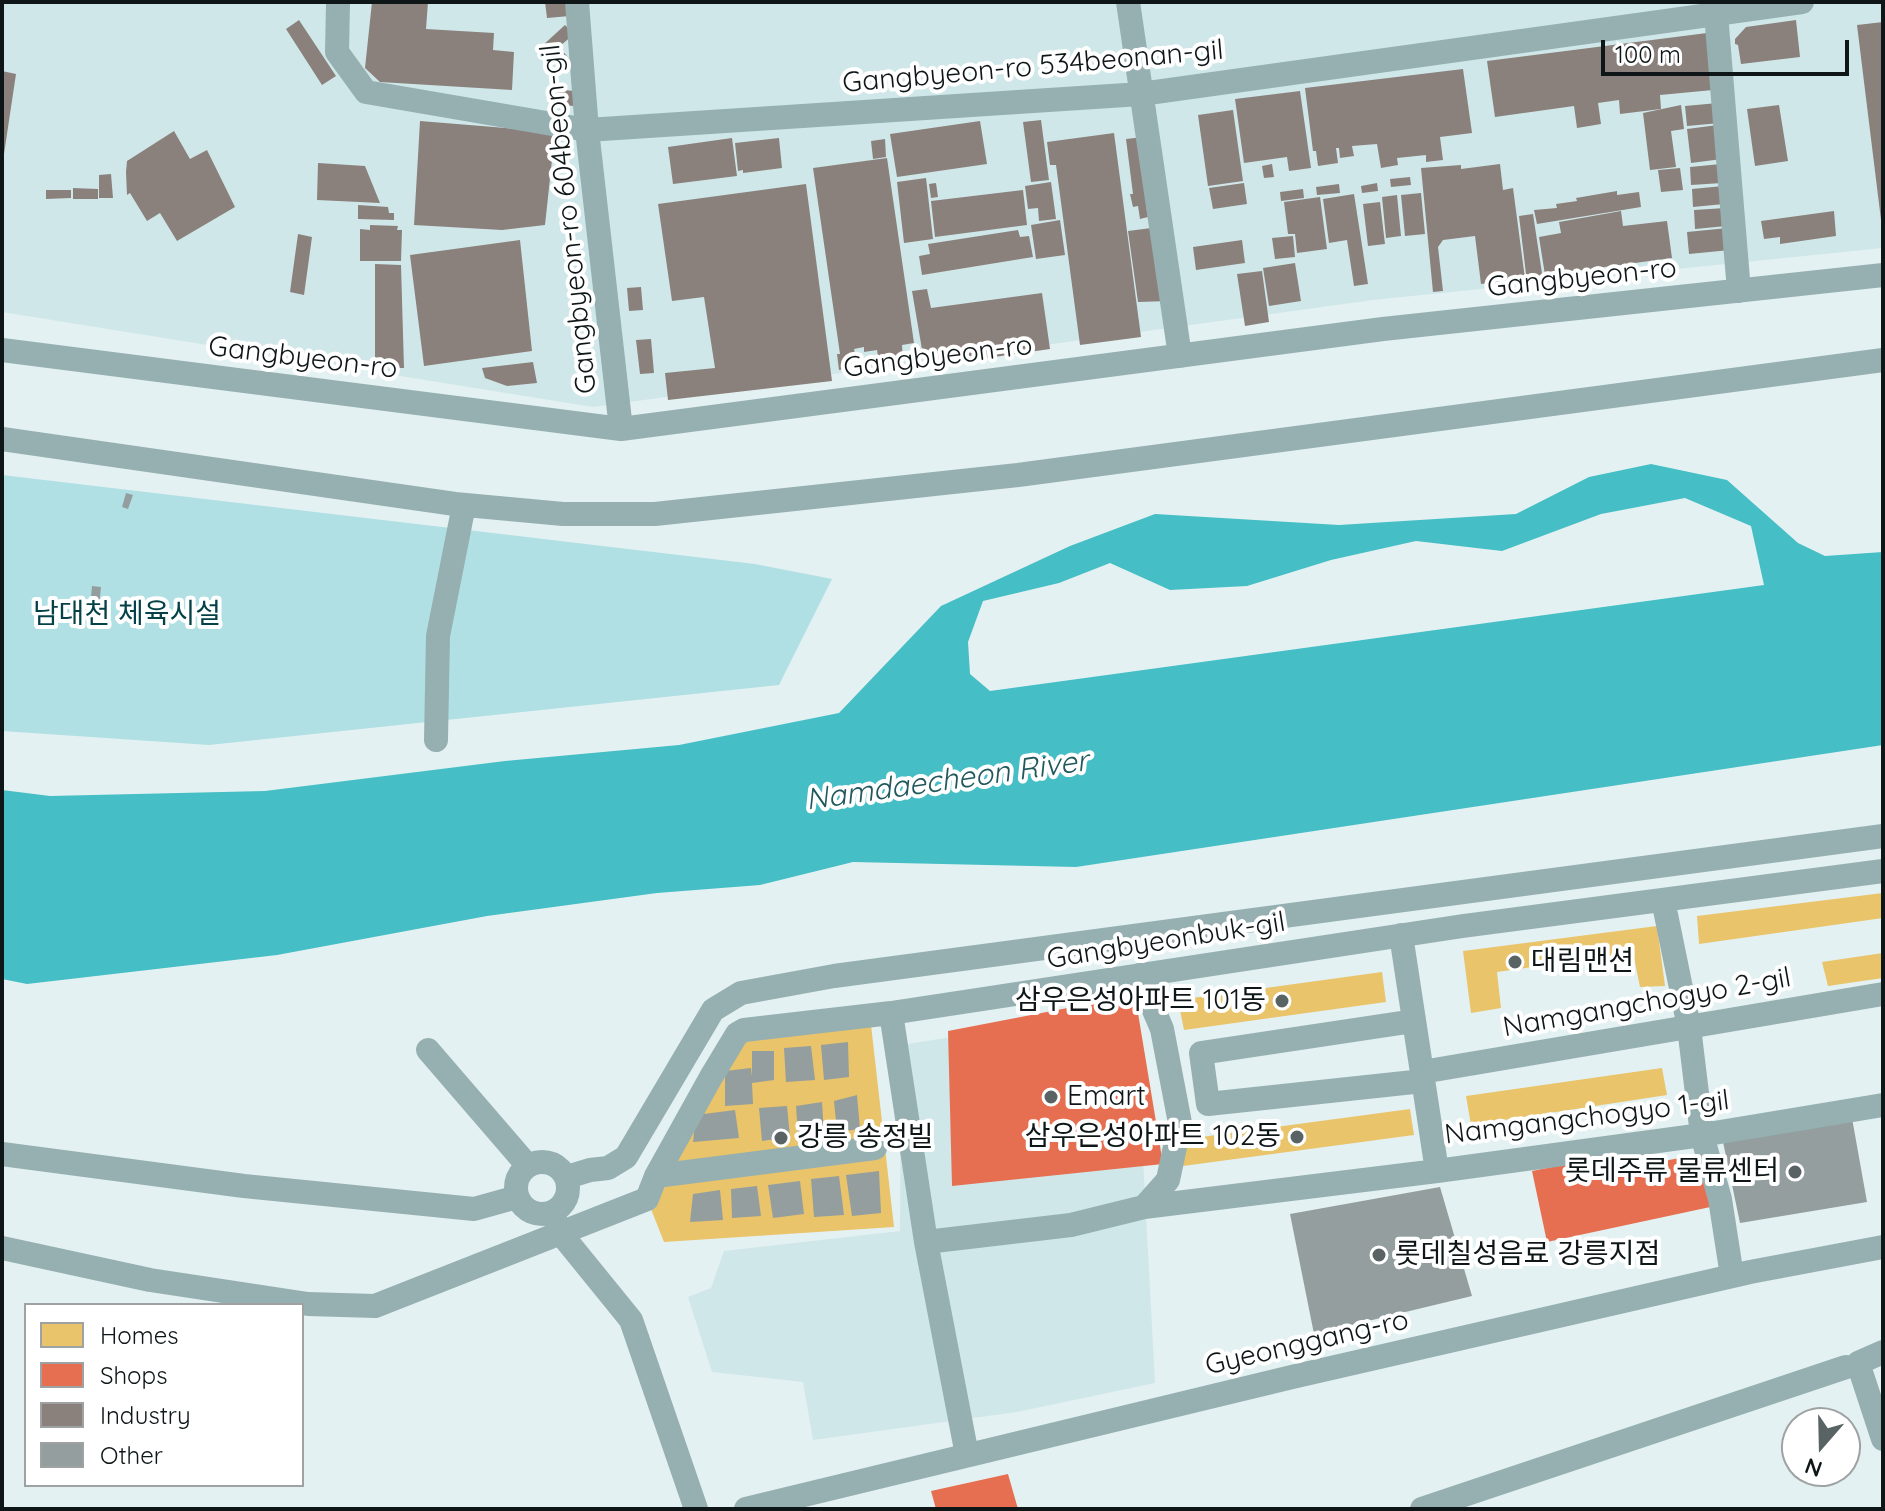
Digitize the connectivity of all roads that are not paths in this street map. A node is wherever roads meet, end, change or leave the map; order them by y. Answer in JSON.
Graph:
{"nodes":[{"id":1,"x":338,"y":2,"type":"edge"},
{"id":2,"x":577,"y":2,"type":"edge"},
{"id":3,"x":1128,"y":2,"type":"edge"},
{"id":4,"x":1802,"y":2,"type":"edge"},
{"id":5,"x":1716,"y":8,"type":"edge"},
{"id":6,"x":1141,"y":94,"type":"junction"},
{"id":7,"x":587,"y":130,"type":"junction"},
{"id":8,"x":1883,"y":275,"type":"edge"},
{"id":9,"x":1739,"y":291,"type":"junction"},
{"id":10,"x":2,"y":350,"type":"edge"},
{"id":11,"x":1180,"y":356,"type":"junction"},
{"id":12,"x":1883,"y":360,"type":"edge"},
{"id":13,"x":621,"y":429,"type":"junction"},
{"id":14,"x":2,"y":439,"type":"edge"},
{"id":15,"x":464,"y":505,"type":"junction"},
{"id":16,"x":436,"y":740,"type":"dead end"},
{"id":17,"x":1883,"y":836,"type":"edge"},
{"id":18,"x":1883,"y":871,"type":"edge"},
{"id":19,"x":1663,"y":900,"type":"junction"},
{"id":20,"x":1401,"y":935,"type":"junction"},
{"id":21,"x":1139,"y":975,"type":"junction"},
{"id":22,"x":1883,"y":994,"type":"edge"},
{"id":23,"x":891,"y":1013,"type":"junction"},
{"id":24,"x":1414,"y":1021,"type":"junction"},
{"id":25,"x":1689,"y":1027,"type":"junction"},
{"id":26,"x":428,"y":1050,"type":"dead end"},
{"id":27,"x":1422,"y":1076,"type":"junction"},
{"id":28,"x":1883,"y":1105,"type":"edge"},
{"id":29,"x":1702,"y":1135,"type":"junction"},
{"id":30,"x":875,"y":1148,"type":"dead end"},
{"id":31,"x":2,"y":1154,"type":"edge"},
{"id":32,"x":528,"y":1166,"type":"junction"},
{"id":33,"x":1437,"y":1171,"type":"junction"},
{"id":34,"x":656,"y":1176,"type":"junction"},
{"id":35,"x":567,"y":1177,"type":"junction"},
{"id":36,"x":517,"y":1197,"type":"junction"},
{"id":37,"x":1144,"y":1207,"type":"junction"},
{"id":38,"x":557,"y":1224,"type":"junction"},
{"id":39,"x":926,"y":1242,"type":"junction"},
{"id":40,"x":1883,"y":1247,"type":"edge"},
{"id":41,"x":2,"y":1248,"type":"edge"},
{"id":42,"x":1732,"y":1276,"type":"junction"},
{"id":43,"x":301,"y":1303,"type":"edge"},
{"id":44,"x":304,"y":1303,"type":"edge"},
{"id":45,"x":1883,"y":1352,"type":"edge"},
{"id":46,"x":1846,"y":1367,"type":"dead end"},
{"id":47,"x":1883,"y":1439,"type":"edge"},
{"id":48,"x":967,"y":1455,"type":"junction"},
{"id":49,"x":696,"y":1509,"type":"edge"},
{"id":50,"x":746,"y":1509,"type":"edge"},
{"id":51,"x":1422,"y":1509,"type":"edge"}],
"edges":[{"from":1,"to":7,"type":"street","name":"Gangbyeon-ro 534beonan-gil"},
{"from":2,"to":7,"type":"street","name":"Gangbyeon-ro 604beon-gil"},
{"from":3,"to":6,"type":"street"},
{"from":4,"to":5,"type":"street","name":"Gangbyeon-ro 534beonan-gil"},
{"from":5,"to":6,"type":"street","name":"Gangbyeon-ro 534beonan-gil"},
{"from":5,"to":9,"type":"street"},
{"from":6,"to":7,"type":"street","name":"Gangbyeon-ro 534beonan-gil"},
{"from":6,"to":11,"type":"street"},
{"from":7,"to":13,"type":"street","name":"Gangbyeon-ro 604beon-gil"},
{"from":8,"to":9,"type":"street","name":"Gangbyeon-ro"},
{"from":9,"to":11,"type":"street","name":"Gangbyeon-ro"},
{"from":10,"to":13,"type":"street","name":"Gangbyeon-ro"},
{"from":11,"to":13,"type":"street","name":"Gangbyeon-ro"},
{"from":12,"to":15,"type":"street"},
{"from":14,"to":15,"type":"street"},
{"from":15,"to":16,"type":"street"},
{"from":17,"to":35,"type":"street"},
{"from":18,"to":19,"type":"street","name":"Gangbyeonbuk-gil"},
{"from":19,"to":20,"type":"street","name":"Gangbyeonbuk-gil"},
{"from":19,"to":25,"type":"street"},
{"from":20,"to":21,"type":"street","name":"Gangbyeonbuk-gil"},
{"from":20,"to":24,"type":"street","name":"Namgangchogyo 1-gil"},
{"from":21,"to":23,"type":"street","name":"Gangbyeonbuk-gil"},
{"from":21,"to":37,"type":"street"},
{"from":22,"to":25,"type":"street","name":"Namgangchogyo 2-gil"},
{"from":23,"to":34,"type":"street","name":"Gangbyeonbuk-gil"},
{"from":23,"to":39,"type":"street"},
{"from":24,"to":27,"type":"street","name":"Namgangchogyo 1-gil"},
{"from":24,"to":27,"type":"street","name":"Namgangchogyo 2-gil"},
{"from":25,"to":27,"type":"street","name":"Namgangchogyo 2-gil"},
{"from":25,"to":29,"type":"street"},
{"from":26,"to":32,"type":"street"},
{"from":27,"to":33,"type":"street","name":"Namgangchogyo 1-gil"},
{"from":28,"to":29,"type":"street","name":"Namgangchogyo 1-gil"},
{"from":29,"to":33,"type":"street","name":"Namgangchogyo 1-gil"},
{"from":29,"to":42,"type":"street"},
{"from":30,"to":34,"type":"street"},
{"from":31,"to":36,"type":"street"},
{"from":32,"to":35,"type":"street"},
{"from":32,"to":36,"type":"street"},
{"from":33,"to":37,"type":"street"},
{"from":34,"to":38,"type":"street","name":"Gangbyeonbuk-gil"},
{"from":35,"to":38,"type":"street"},
{"from":36,"to":38,"type":"street"},
{"from":37,"to":39,"type":"street"},
{"from":38,"to":44,"type":"street","name":"Gangbyeonbuk-gil"},
{"from":38,"to":49,"type":"street"},
{"from":39,"to":48,"type":"street"},
{"from":40,"to":42,"type":"street","name":"Gyeonggang-ro"},
{"from":41,"to":43,"type":"street","name":"Gangbyeonbuk-gil"},
{"from":42,"to":48,"type":"street","name":"Gyeonggang-ro"},
{"from":45,"to":47,"type":"street"},
{"from":46,"to":51,"type":"street"},
{"from":48,"to":50,"type":"street","name":"Gyeonggang-ro"}]}
